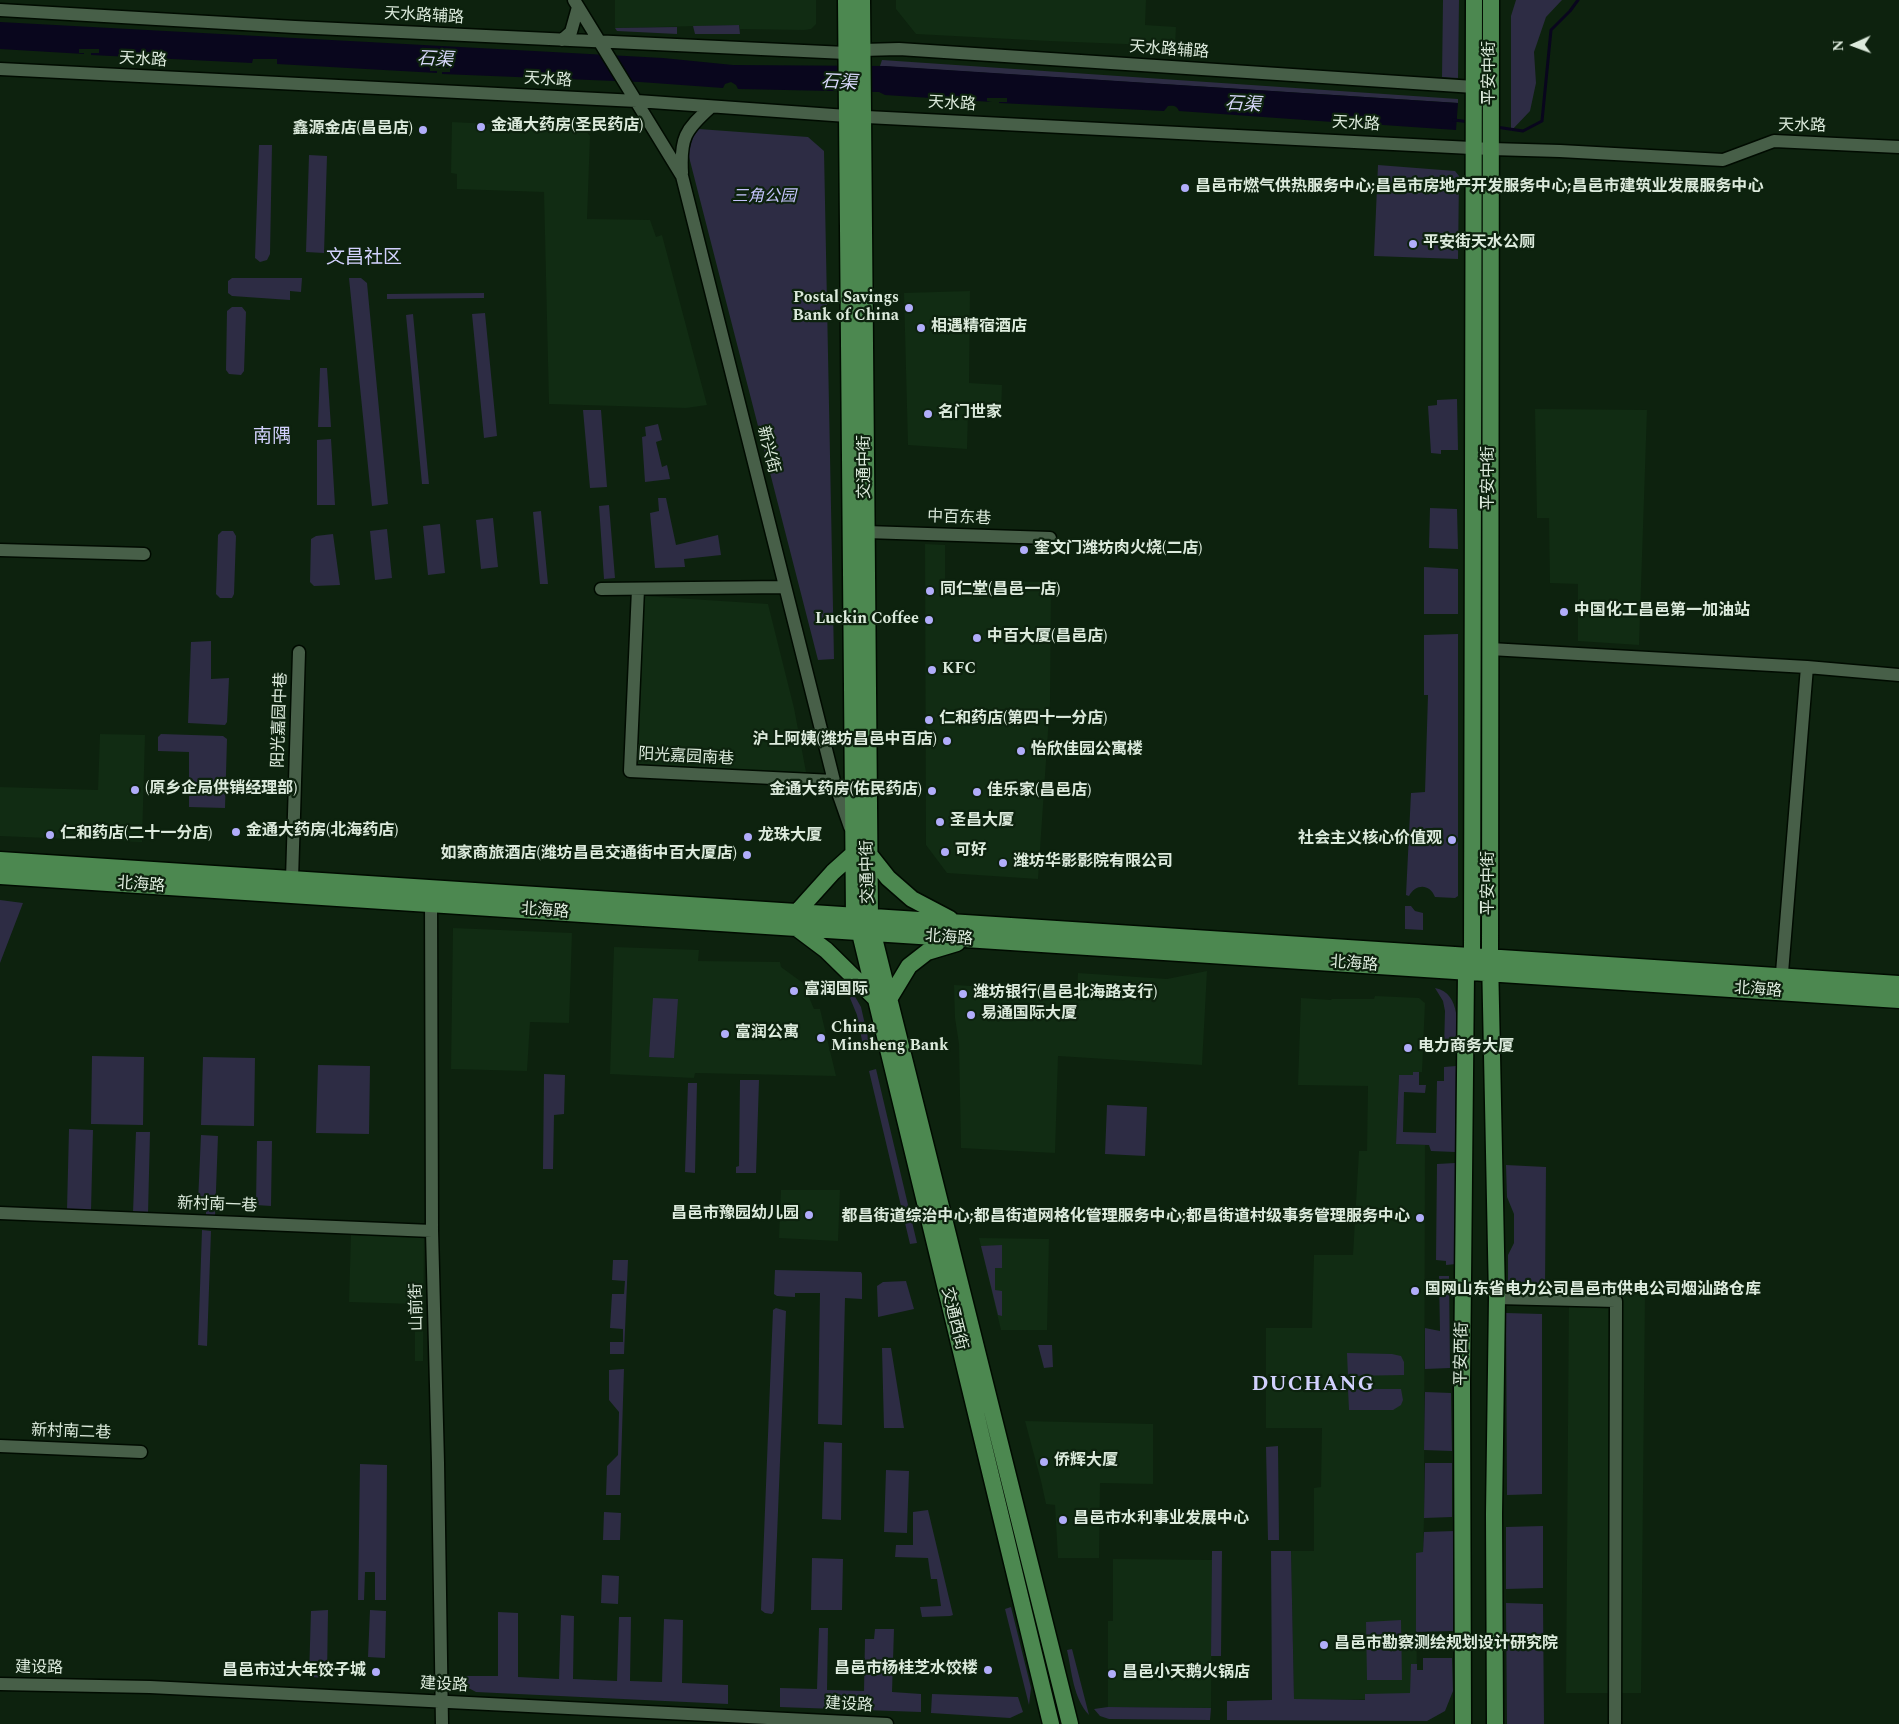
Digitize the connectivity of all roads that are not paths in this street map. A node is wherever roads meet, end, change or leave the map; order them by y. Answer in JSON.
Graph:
{"nodes":[{"id":1,"x":846,"y":0,"type":"edge"},
{"id":2,"x":862,"y":0,"type":"edge"},
{"id":3,"x":1474,"y":0,"type":"edge"},
{"id":4,"x":1491,"y":0,"type":"edge"},
{"id":5,"x":576,"y":4,"type":"edge"},
{"id":6,"x":0,"y":10,"type":"edge"},
{"id":7,"x":562,"y":40,"type":"junction"},
{"id":8,"x":602,"y":46,"type":"junction"},
{"id":9,"x":863,"y":56,"type":"junction"},
{"id":10,"x":846,"y":58,"type":"junction"},
{"id":11,"x":0,"y":69,"type":"edge"},
{"id":12,"x":1474,"y":92,"type":"junction"},
{"id":13,"x":637,"y":101,"type":"junction"},
{"id":14,"x":711,"y":107,"type":"junction"},
{"id":15,"x":855,"y":117,"type":"junction"},
{"id":16,"x":1474,"y":140,"type":"junction"},
{"id":17,"x":1491,"y":141,"type":"junction"},
{"id":18,"x":1899,"y":147,"type":"edge"},
{"id":19,"x":682,"y":176,"type":"junction"},
{"id":20,"x":866,"y":532,"type":"junction"},
{"id":21,"x":1050,"y":538,"type":"dead end"},
{"id":22,"x":0,"y":550,"type":"edge"},
{"id":23,"x":144,"y":554,"type":"dead end"},
{"id":24,"x":785,"y":587,"type":"junction"},
{"id":25,"x":601,"y":589,"type":"dead end"},
{"id":26,"x":638,"y":589,"type":"junction"},
{"id":27,"x":1490,"y":649,"type":"junction"},
{"id":28,"x":299,"y":652,"type":"dead end"},
{"id":29,"x":1807,"y":667,"type":"junction"},
{"id":30,"x":1899,"y":675,"type":"edge"},
{"id":31,"x":834,"y":781,"type":"junction"},
{"id":32,"x":853,"y":834,"type":"junction"},
{"id":33,"x":861,"y":854,"type":"junction"},
{"id":34,"x":0,"y":860,"type":"edge"},
{"id":35,"x":0,"y":876,"type":"edge"},
{"id":36,"x":292,"y":879,"type":"junction"},
{"id":37,"x":430,"y":888,"type":"junction"},
{"id":38,"x":431,"y":905,"type":"junction"},
{"id":39,"x":797,"y":912,"type":"junction"},
{"id":40,"x":854,"y":916,"type":"junction"},
{"id":41,"x":870,"y":917,"type":"junction"},
{"id":42,"x":956,"y":922,"type":"junction"},
{"id":43,"x":798,"y":929,"type":"junction"},
{"id":44,"x":867,"y":933,"type":"junction"},
{"id":45,"x":969,"y":940,"type":"junction"},
{"id":46,"x":1472,"y":955,"type":"junction"},
{"id":47,"x":1490,"y":957,"type":"junction"},
{"id":48,"x":1466,"y":972,"type":"junction"},
{"id":49,"x":1490,"y":974,"type":"junction"},
{"id":50,"x":1781,"y":984,"type":"junction"},
{"id":51,"x":1899,"y":984,"type":"edge"},
{"id":52,"x":882,"y":998,"type":"junction"},
{"id":53,"x":1899,"y":1000,"type":"edge"},
{"id":54,"x":0,"y":1213,"type":"edge"},
{"id":55,"x":432,"y":1231,"type":"junction"},
{"id":56,"x":1497,"y":1298,"type":"junction"},
{"id":57,"x":0,"y":1446,"type":"edge"},
{"id":58,"x":141,"y":1452,"type":"dead end"},
{"id":59,"x":0,"y":1684,"type":"edge"},
{"id":60,"x":442,"y":1702,"type":"junction"},
{"id":61,"x":442,"y":1724,"type":"edge"},
{"id":62,"x":887,"y":1724,"type":"edge"},
{"id":63,"x":1051,"y":1724,"type":"edge"},
{"id":64,"x":1070,"y":1724,"type":"edge"},
{"id":65,"x":1463,"y":1724,"type":"edge"},
{"id":66,"x":1495,"y":1724,"type":"edge"},
{"id":67,"x":1615,"y":1724,"type":"edge"}],
"edges":[{"from":1,"to":10,"type":"main road","name":"交通中街"},
{"from":2,"to":9,"type":"main road","name":"交通中街"},
{"from":3,"to":12,"type":"main road","name":"平安中街"},
{"from":4,"to":17,"type":"main road","name":"平安中街"},
{"from":5,"to":7,"type":"street"},
{"from":5,"to":8,"type":"street"},
{"from":6,"to":7,"type":"street","name":"天水路辅路"},
{"from":7,"to":8,"type":"street","name":"天水路辅路"},
{"from":8,"to":10,"type":"street","name":"天水路辅路"},
{"from":8,"to":13,"type":"street","name":"新兴街"},
{"from":9,"to":12,"type":"street","name":"天水路辅路"},
{"from":9,"to":15,"type":"main road","name":"交通中街"},
{"from":10,"to":15,"type":"main road","name":"交通中街"},
{"from":11,"to":13,"type":"street","name":"天水路"},
{"from":12,"to":16,"type":"main road","name":"平安中街"},
{"from":13,"to":14,"type":"street","name":"天水路"},
{"from":13,"to":19,"type":"street","name":"新兴街"},
{"from":14,"to":15,"type":"street","name":"天水路"},
{"from":14,"to":19,"type":"street"},
{"from":15,"to":16,"type":"street","name":"天水路"},
{"from":15,"to":20,"type":"main road","name":"交通中街"},
{"from":15,"to":32,"type":"main road","name":"交通中街"},
{"from":16,"to":17,"type":"street","name":"天水路"},
{"from":16,"to":46,"type":"main road","name":"平安中街"},
{"from":17,"to":18,"type":"street","name":"天水路"},
{"from":17,"to":27,"type":"main road","name":"平安中街"},
{"from":19,"to":24,"type":"street","name":"新兴街"},
{"from":20,"to":21,"type":"street","name":"中百东巷"},
{"from":20,"to":33,"type":"main road","name":"交通中街"},
{"from":22,"to":23,"type":"street"},
{"from":24,"to":26,"type":"street"},
{"from":24,"to":31,"type":"street","name":"新兴街"},
{"from":25,"to":26,"type":"street"},
{"from":26,"to":31,"type":"street","name":"阳光嘉园南巷"},
{"from":27,"to":29,"type":"street"},
{"from":27,"to":47,"type":"main road","name":"平安中街"},
{"from":28,"to":36,"type":"street","name":"阳光嘉园中巷"},
{"from":29,"to":30,"type":"street"},
{"from":29,"to":50,"type":"street"},
{"from":31,"to":32,"type":"street","name":"新兴街"},
{"from":32,"to":33,"type":"main road","name":"交通中街"},
{"from":33,"to":39,"type":"main road"},
{"from":33,"to":40,"type":"main road","name":"交通中街"},
{"from":33,"to":41,"type":"main road","name":"交通中街"},
{"from":33,"to":42,"type":"main road"},
{"from":34,"to":36,"type":"main road","name":"北海路"},
{"from":35,"to":38,"type":"main road","name":"北海路"},
{"from":36,"to":37,"type":"main road","name":"北海路"},
{"from":37,"to":38,"type":"street","name":"山前街"},
{"from":37,"to":39,"type":"main road","name":"北海路"},
{"from":38,"to":43,"type":"main road","name":"北海路"},
{"from":38,"to":55,"type":"street","name":"山前街"},
{"from":39,"to":40,"type":"main road","name":"北海路"},
{"from":40,"to":41,"type":"main road","name":"北海路"},
{"from":40,"to":44,"type":"main road","name":"交通西街"},
{"from":41,"to":42,"type":"main road","name":"北海路"},
{"from":41,"to":44,"type":"main road","name":"交通中街"},
{"from":42,"to":46,"type":"main road","name":"北海路"},
{"from":43,"to":44,"type":"main road","name":"北海路"},
{"from":43,"to":52,"type":"main road"},
{"from":44,"to":45,"type":"main road","name":"北海路"},
{"from":44,"to":52,"type":"main road","name":"交通西街"},
{"from":45,"to":48,"type":"main road","name":"北海路"},
{"from":45,"to":52,"type":"main road"},
{"from":46,"to":47,"type":"main road","name":"北海路"},
{"from":46,"to":48,"type":"main road","name":"平安西街"},
{"from":47,"to":49,"type":"main road","name":"平安西街"},
{"from":47,"to":50,"type":"main road","name":"北海路"},
{"from":48,"to":49,"type":"main road","name":"北海路"},
{"from":48,"to":65,"type":"main road","name":"平安西街"},
{"from":49,"to":50,"type":"main road","name":"北海路"},
{"from":49,"to":56,"type":"main road","name":"平安西街"},
{"from":50,"to":51,"type":"main road","name":"北海路"},
{"from":50,"to":53,"type":"main road","name":"北海路"},
{"from":52,"to":63,"type":"main road","name":"交通西街"},
{"from":52,"to":64,"type":"main road","name":"交通西街"},
{"from":54,"to":55,"type":"street","name":"新村南一巷"},
{"from":55,"to":60,"type":"street","name":"山前街"},
{"from":56,"to":66,"type":"main road","name":"平安西街"},
{"from":56,"to":67,"type":"street"},
{"from":57,"to":58,"type":"street","name":"新村南二巷"},
{"from":59,"to":60,"type":"street","name":"建设路"},
{"from":60,"to":61,"type":"street","name":"山前街"},
{"from":60,"to":62,"type":"street","name":"建设路"}]}
